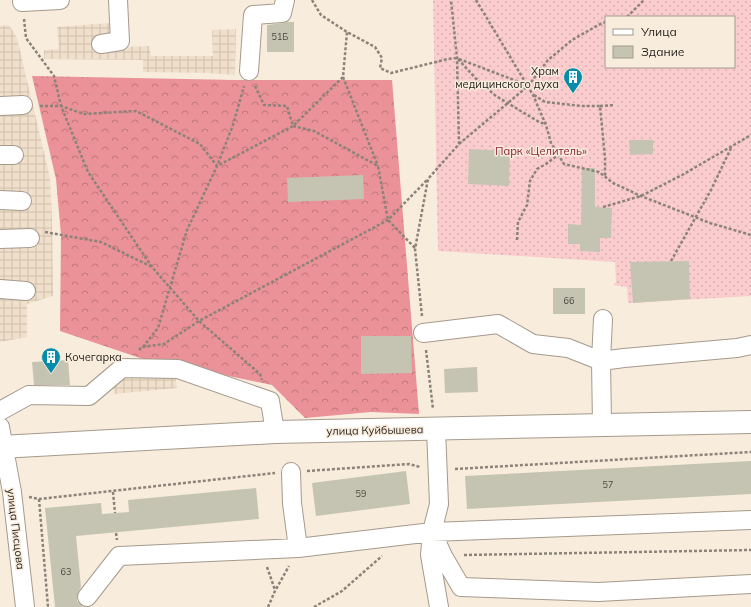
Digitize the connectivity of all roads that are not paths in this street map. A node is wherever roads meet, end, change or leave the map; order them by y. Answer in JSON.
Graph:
{"nodes":[{"id":1,"x":60,"y":0,"type":"edge"},
{"id":2,"x":118,"y":0,"type":"edge"},
{"id":3,"x":285,"y":0,"type":"edge"},
{"id":4,"x":22,"y":2,"type":"road end"},
{"id":5,"x":101,"y":44,"type":"dead end"},
{"id":6,"x":249,"y":70,"type":"road end"},
{"id":7,"x":23,"y":105,"type":"dead end"},
{"id":8,"x":0,"y":106,"type":"edge"},
{"id":9,"x":0,"y":200,"type":"edge"},
{"id":10,"x":22,"y":201,"type":"dead end"},
{"id":11,"x":30,"y":238,"type":"road end"},
{"id":12,"x":0,"y":239,"type":"edge"},
{"id":13,"x":0,"y":289,"type":"edge"},
{"id":14,"x":26,"y":291,"type":"dead end"},
{"id":15,"x":603,"y":319,"type":"dead end"},
{"id":16,"x":423,"y":333,"type":"road end"},
{"id":17,"x":751,"y":345,"type":"edge"},
{"id":18,"x":601,"y":361,"type":"junction"},
{"id":19,"x":0,"y":411,"type":"edge"},
{"id":20,"x":751,"y":422,"type":"edge"},
{"id":21,"x":602,"y":425,"type":"junction"},
{"id":22,"x":436,"y":429,"type":"junction"},
{"id":23,"x":274,"y":432,"type":"junction"},
{"id":24,"x":1,"y":440,"type":"edge"},
{"id":25,"x":290,"y":472,"type":"road end"},
{"id":26,"x":751,"y":520,"type":"edge"},
{"id":27,"x":432,"y":532,"type":"junction"},
{"id":28,"x":298,"y":548,"type":"junction"},
{"id":29,"x":751,"y":584,"type":"edge"},
{"id":30,"x":87,"y":597,"type":"dead end"},
{"id":31,"x":600,"y":599,"type":"edge"},
{"id":32,"x":25,"y":607,"type":"edge"},
{"id":33,"x":439,"y":607,"type":"edge"}],
"edges":[{"from":1,"to":4,"type":"street"},
{"from":2,"to":5,"type":"street"},
{"from":3,"to":6,"type":"street"},
{"from":7,"to":8,"type":"street"},
{"from":9,"to":10,"type":"street"},
{"from":11,"to":12,"type":"street"},
{"from":13,"to":14,"type":"street"},
{"from":15,"to":18,"type":"street"},
{"from":16,"to":18,"type":"street"},
{"from":17,"to":18,"type":"street"},
{"from":18,"to":21,"type":"street"},
{"from":19,"to":23,"type":"street"},
{"from":20,"to":21,"type":"main road","name":"улица Куйбышева"},
{"from":21,"to":22,"type":"main road","name":"улица Куйбышева"},
{"from":22,"to":23,"type":"main road","name":"улица Куйбышева"},
{"from":22,"to":27,"type":"street"},
{"from":23,"to":24,"type":"main road","name":"улица Куйбышева"},
{"from":24,"to":32,"type":"street","name":"улица Писцова"},
{"from":25,"to":28,"type":"street"},
{"from":26,"to":27,"type":"street"},
{"from":27,"to":28,"type":"street"},
{"from":27,"to":31,"type":"street"},
{"from":27,"to":33,"type":"street"},
{"from":28,"to":30,"type":"street"},
{"from":29,"to":31,"type":"street"}]}
